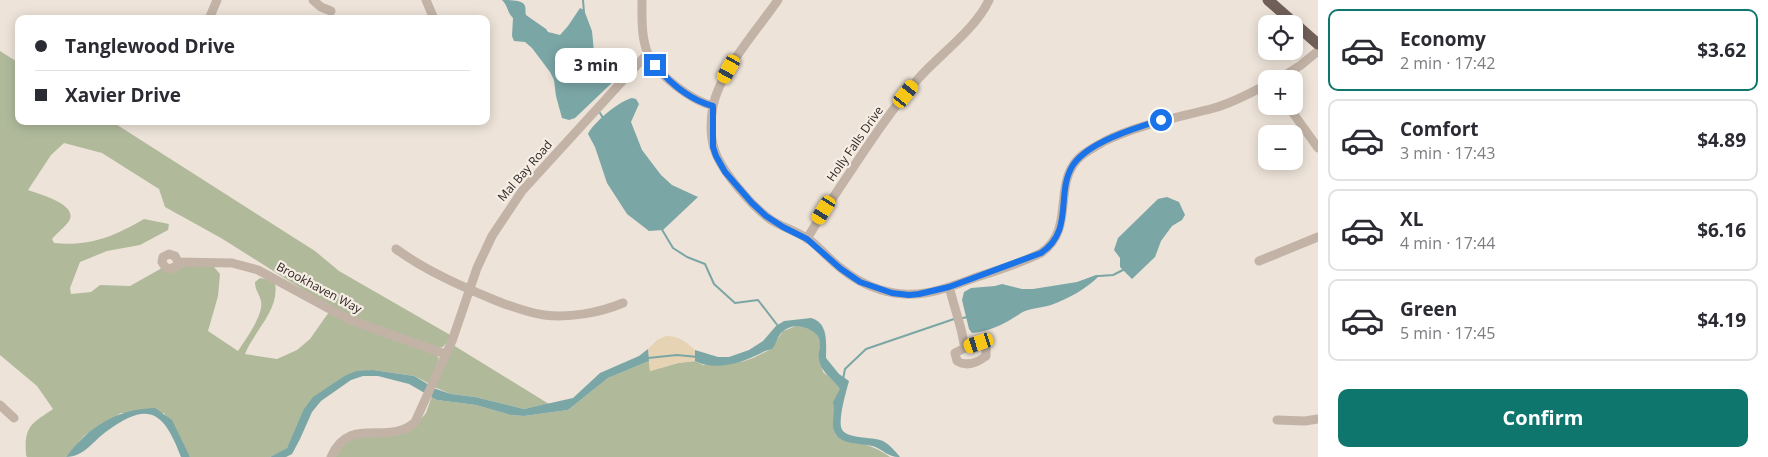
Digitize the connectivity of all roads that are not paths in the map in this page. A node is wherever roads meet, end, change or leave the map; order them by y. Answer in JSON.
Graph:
{"nodes":[{"id":1,"x":217,"y":0,"type":"edge"},
{"id":2,"x":313,"y":0,"type":"edge"},
{"id":3,"x":426,"y":0,"type":"edge"},
{"id":4,"x":642,"y":0,"type":"edge"},
{"id":5,"x":778,"y":0,"type":"edge"},
{"id":6,"x":989,"y":0,"type":"edge"},
{"id":7,"x":1268,"y":0,"type":"edge"},
{"id":8,"x":331,"y":11,"type":"dead end"},
{"id":9,"x":211,"y":15,"type":"edge"},
{"id":10,"x":432,"y":15,"type":"edge"},
{"id":11,"x":1318,"y":44,"type":"edge"},
{"id":12,"x":1318,"y":51,"type":"edge"},
{"id":13,"x":648,"y":53,"type":"junction"},
{"id":14,"x":1293,"y":70,"type":"edge"},
{"id":15,"x":1258,"y":89,"type":"edge"},
{"id":16,"x":713,"y":106,"type":"junction"},
{"id":17,"x":1294,"y":115,"type":"edge"},
{"id":18,"x":1318,"y":148,"type":"edge"},
{"id":19,"x":1318,"y":237,"type":"edge"},
{"id":20,"x":807,"y":239,"type":"junction"},
{"id":21,"x":396,"y":249,"type":"dead end"},
{"id":22,"x":1259,"y":261,"type":"dead end"},
{"id":23,"x":178,"y":262,"type":"dead end"},
{"id":24,"x":949,"y":287,"type":"junction"},
{"id":25,"x":469,"y":290,"type":"junction"},
{"id":26,"x":623,"y":303,"type":"dead end"},
{"id":27,"x":965,"y":348,"type":"dead end"},
{"id":28,"x":445,"y":354,"type":"junction"},
{"id":29,"x":0,"y":405,"type":"edge"},
{"id":30,"x":14,"y":418,"type":"dead end"},
{"id":31,"x":1318,"y":419,"type":"edge"},
{"id":32,"x":1277,"y":420,"type":"dead end"},
{"id":33,"x":331,"y":457,"type":"edge"}],
"edges":[{"from":1,"to":9,"type":"street"},
{"from":2,"to":8,"type":"street"},
{"from":3,"to":10,"type":"street"},
{"from":4,"to":13,"type":"street"},
{"from":5,"to":16,"type":"street"},
{"from":6,"to":20,"type":"street","name":"Holly Falls Drive"},
{"from":7,"to":11,"type":"main road"},
{"from":12,"to":14,"type":"street"},
{"from":13,"to":16,"type":"street"},
{"from":13,"to":25,"type":"street","name":"Mal Bay Road"},
{"from":15,"to":24,"type":"street"},
{"from":16,"to":20,"type":"street"},
{"from":17,"to":18,"type":"street"},
{"from":19,"to":22,"type":"street"},
{"from":20,"to":24,"type":"street"},
{"from":21,"to":25,"type":"street"},
{"from":23,"to":28,"type":"street","name":"Brookhaven Way"},
{"from":24,"to":27,"type":"street"},
{"from":25,"to":26,"type":"street"},
{"from":25,"to":28,"type":"street","name":"Mal Bay Road"},
{"from":28,"to":33,"type":"street","name":"Mal Bay Road"},
{"from":29,"to":30,"type":"street"},
{"from":31,"to":32,"type":"street"}]}
